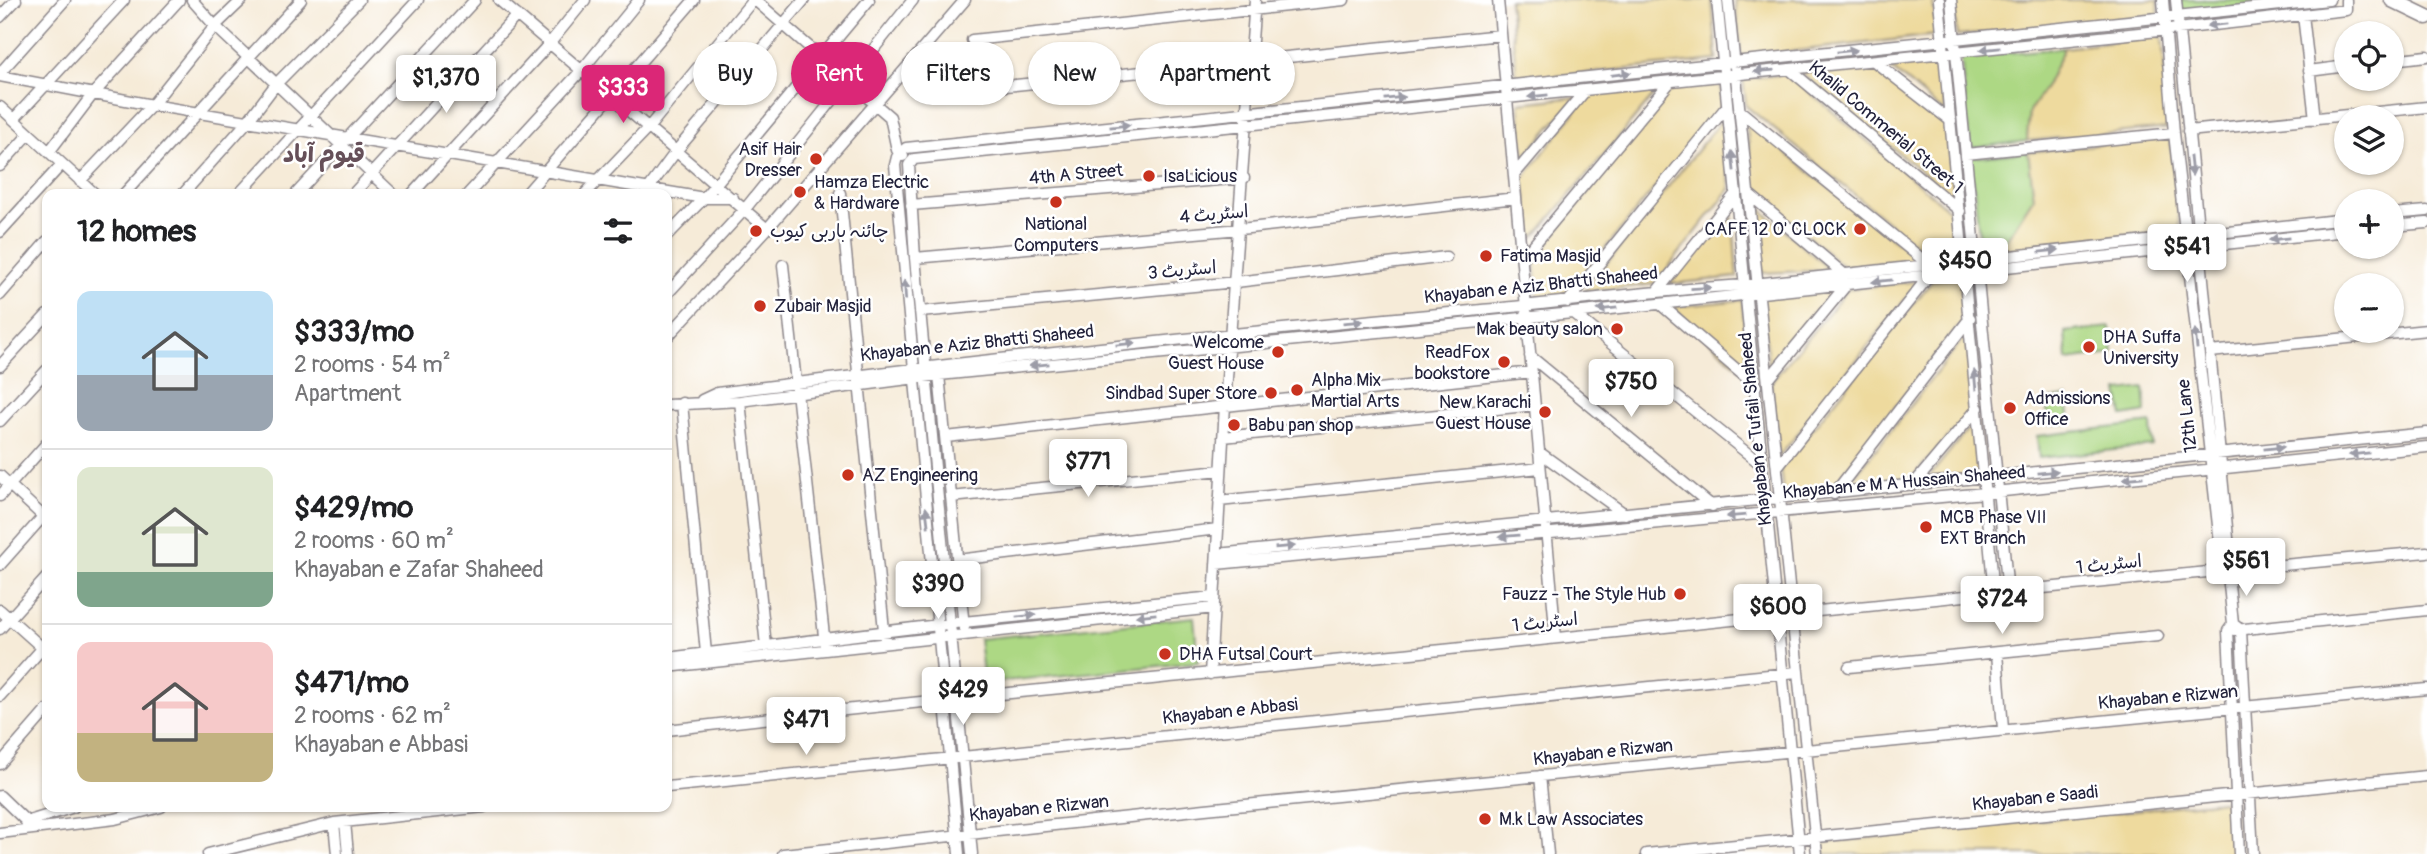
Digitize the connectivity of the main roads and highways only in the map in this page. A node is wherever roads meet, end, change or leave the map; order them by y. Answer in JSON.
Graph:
{"nodes":[{"id":1,"x":2392,"y":0,"type":"edge"},
{"id":2,"x":2427,"y":17,"type":"edge"}],
"edges":[{"from":1,"to":2,"type":"main road"}]}
